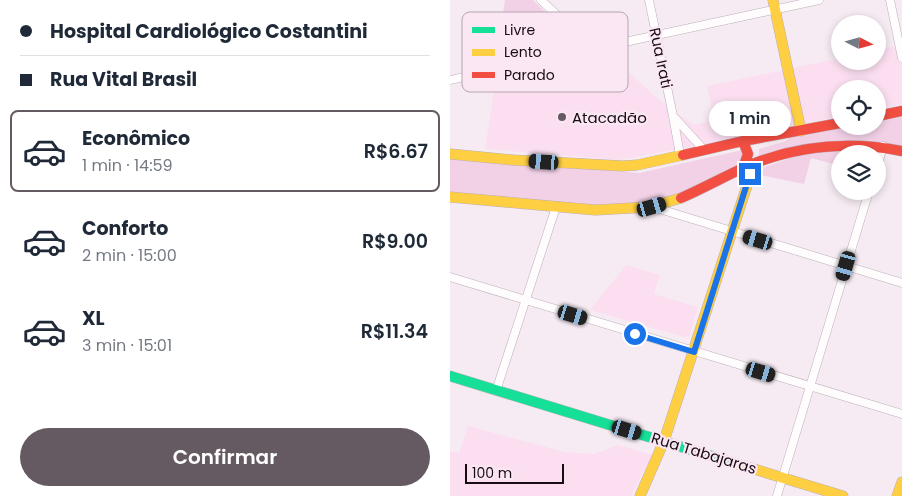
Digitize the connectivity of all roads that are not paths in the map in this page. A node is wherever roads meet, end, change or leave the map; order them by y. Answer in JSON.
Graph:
{"nodes":[{"id":1,"x":541,"y":0,"type":"edge"},
{"id":2,"x":648,"y":0,"type":"edge"},
{"id":3,"x":819,"y":0,"type":"edge"},
{"id":4,"x":890,"y":0,"type":"edge"},
{"id":5,"x":774,"y":5,"type":"edge"},
{"id":6,"x":554,"y":12,"type":"edge"},
{"id":7,"x":656,"y":35,"type":"junction"},
{"id":8,"x":628,"y":41,"type":"edge"},
{"id":9,"x":902,"y":58,"type":"edge"},
{"id":10,"x":902,"y":111,"type":"edge"},
{"id":11,"x":886,"y":114,"type":"edge"},
{"id":12,"x":673,"y":116,"type":"junction"},
{"id":13,"x":831,"y":125,"type":"edge"},
{"id":14,"x":802,"y":131,"type":"junction"},
{"id":15,"x":762,"y":139,"type":"junction"},
{"id":16,"x":743,"y":141,"type":"junction"},
{"id":17,"x":860,"y":145,"type":"edge"},
{"id":18,"x":886,"y":147,"type":"edge"},
{"id":19,"x":704,"y":150,"type":"junction"},
{"id":20,"x":902,"y":151,"type":"edge"},
{"id":21,"x":450,"y":154,"type":"edge"},
{"id":22,"x":680,"y":155,"type":"junction"},
{"id":23,"x":754,"y":164,"type":"junction"},
{"id":24,"x":743,"y":168,"type":"junction"},
{"id":25,"x":450,"y":197,"type":"edge"},
{"id":26,"x":866,"y":200,"type":"edge"},
{"id":27,"x":556,"y":207,"type":"junction"},
{"id":28,"x":652,"y":207,"type":"junction"},
{"id":29,"x":733,"y":232,"type":"junction"},
{"id":30,"x":846,"y":266,"type":"junction"},
{"id":31,"x":450,"y":277,"type":"edge"},
{"id":32,"x":902,"y":283,"type":"edge"},
{"id":33,"x":524,"y":300,"type":"junction"},
{"id":34,"x":694,"y":352,"type":"junction"},
{"id":35,"x":450,"y":376,"type":"edge"},
{"id":36,"x":810,"y":387,"type":"junction"},
{"id":37,"x":496,"y":390,"type":"junction"},
{"id":38,"x":902,"y":414,"type":"edge"},
{"id":39,"x":664,"y":441,"type":"junction"},
{"id":40,"x":782,"y":477,"type":"junction"},
{"id":41,"x":902,"y":482,"type":"edge"},
{"id":42,"x":640,"y":496,"type":"edge"},
{"id":43,"x":777,"y":496,"type":"edge"},
{"id":44,"x":843,"y":496,"type":"edge"},
{"id":45,"x":897,"y":496,"type":"edge"}],
"edges":[{"from":1,"to":6,"type":"street"},
{"from":2,"to":7,"type":"street","name":"Rua Irati"},
{"from":3,"to":5,"type":"street"},
{"from":4,"to":9,"type":"street"},
{"from":5,"to":7,"type":"street"},
{"from":5,"to":14,"type":"main road"},
{"from":7,"to":8,"type":"street"},
{"from":7,"to":12,"type":"street","name":"Rua Irati"},
{"from":10,"to":11,"type":"main road"},
{"from":12,"to":19,"type":"street"},
{"from":12,"to":22,"type":"street","name":"Rua Irati"},
{"from":13,"to":14,"type":"main road"},
{"from":14,"to":15,"type":"main road"},
{"from":15,"to":16,"type":"main road"},
{"from":15,"to":23,"type":"main road"},
{"from":16,"to":19,"type":"main road"},
{"from":16,"to":24,"type":"main road"},
{"from":17,"to":23,"type":"main road"},
{"from":18,"to":20,"type":"main road"},
{"from":19,"to":22,"type":"main road"},
{"from":21,"to":22,"type":"main road"},
{"from":23,"to":24,"type":"main road"},
{"from":23,"to":29,"type":"main road"},
{"from":24,"to":28,"type":"main road"},
{"from":25,"to":27,"type":"main road"},
{"from":26,"to":30,"type":"street"},
{"from":27,"to":28,"type":"main road"},
{"from":27,"to":33,"type":"street"},
{"from":28,"to":29,"type":"street"},
{"from":29,"to":30,"type":"street"},
{"from":29,"to":34,"type":"main road"},
{"from":30,"to":32,"type":"street"},
{"from":30,"to":36,"type":"street"},
{"from":31,"to":33,"type":"street"},
{"from":33,"to":34,"type":"street"},
{"from":33,"to":37,"type":"street"},
{"from":34,"to":36,"type":"street"},
{"from":34,"to":39,"type":"main road"},
{"from":35,"to":37,"type":"main road","name":"Rua Tabajaras"},
{"from":36,"to":38,"type":"street"},
{"from":36,"to":40,"type":"street"},
{"from":37,"to":39,"type":"main road","name":"Rua Tabajaras"},
{"from":39,"to":40,"type":"main road","name":"Rua Tabajaras"},
{"from":39,"to":42,"type":"main road"},
{"from":40,"to":43,"type":"street"},
{"from":40,"to":44,"type":"main road","name":"Rua Tabajaras"},
{"from":41,"to":45,"type":"main road"}]}
